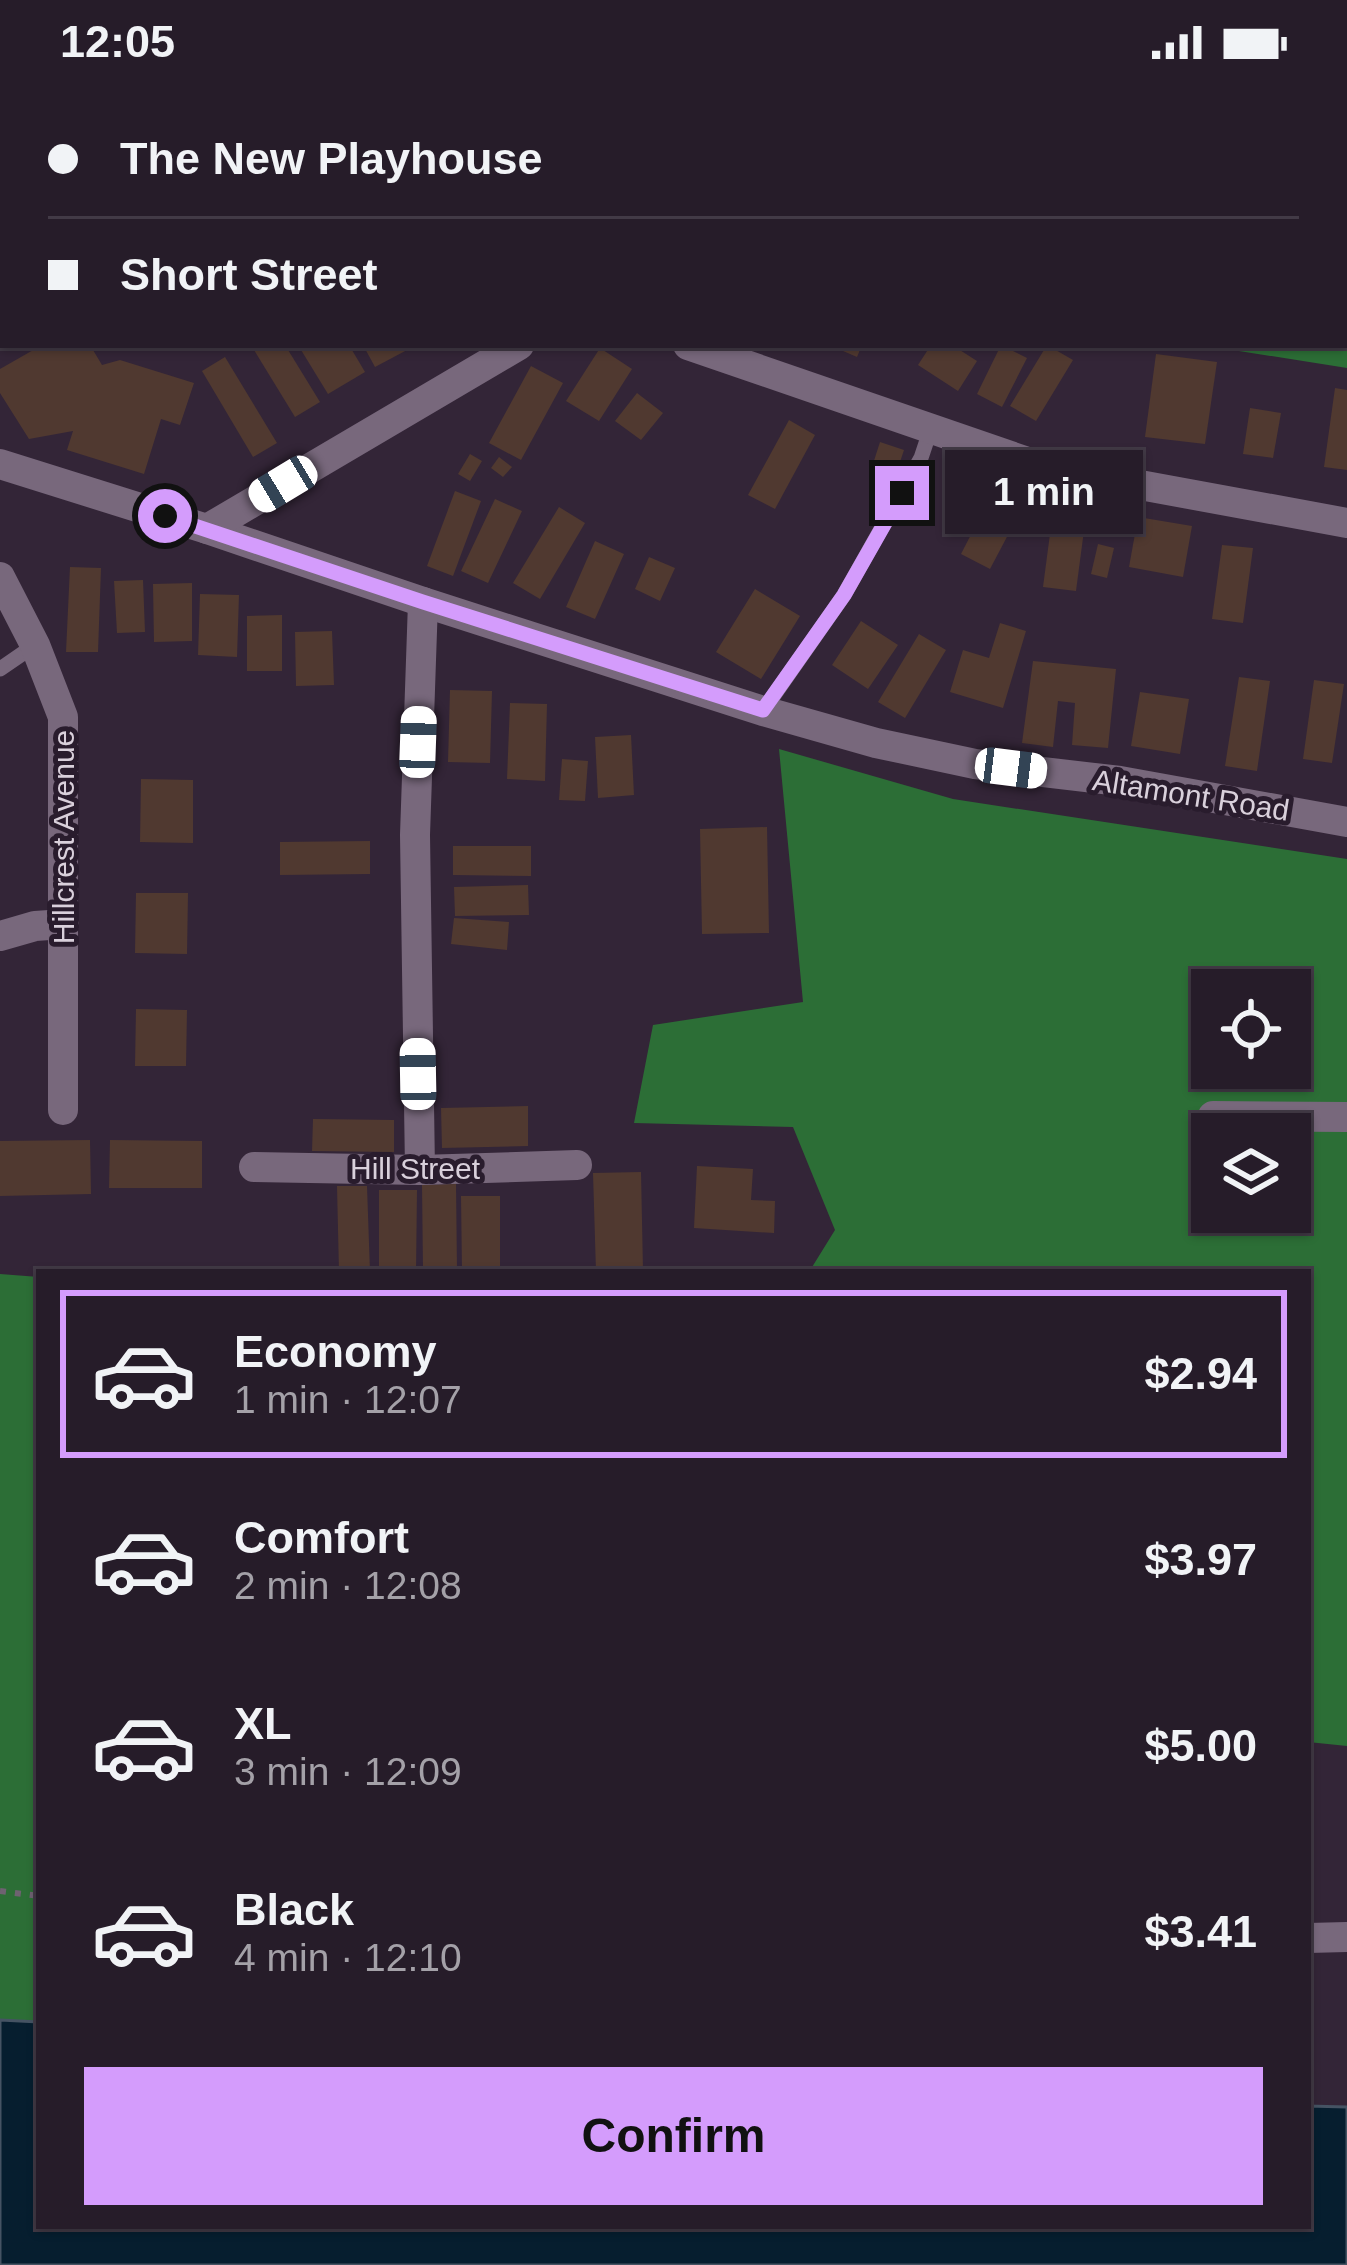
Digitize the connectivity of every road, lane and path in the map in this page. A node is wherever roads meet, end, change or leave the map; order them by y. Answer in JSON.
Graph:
{"nodes":[{"id":1,"x":514,"y":348,"type":"edge"},
{"id":2,"x":697,"y":348,"type":"edge"},
{"id":3,"x":932,"y":428,"type":"junction"},
{"id":4,"x":0,"y":464,"type":"edge"},
{"id":5,"x":1347,"y":523,"type":"edge"},
{"id":6,"x":207,"y":529,"type":"junction"},
{"id":7,"x":0,"y":578,"type":"edge"},
{"id":8,"x":423,"y":602,"type":"junction"},
{"id":9,"x":34,"y":645,"type":"junction"},
{"id":10,"x":0,"y":669,"type":"edge"},
{"id":11,"x":763,"y":710,"type":"junction"},
{"id":12,"x":1347,"y":822,"type":"edge"},
{"id":13,"x":64,"y":924,"type":"junction"},
{"id":14,"x":0,"y":936,"type":"edge"},
{"id":15,"x":63,"y":1110,"type":"dead end"},
{"id":16,"x":1311,"y":1117,"type":"edge"},
{"id":17,"x":1347,"y":1117,"type":"edge"},
{"id":18,"x":577,"y":1165,"type":"dead end"},
{"id":19,"x":254,"y":1167,"type":"dead end"},
{"id":20,"x":420,"y":1170,"type":"junction"},
{"id":21,"x":0,"y":1891,"type":"edge"},
{"id":22,"x":36,"y":1896,"type":"edge"},
{"id":23,"x":1311,"y":1937,"type":"edge"},
{"id":24,"x":1347,"y":1937,"type":"edge"}],
"edges":[{"from":1,"to":6,"type":"street"},
{"from":2,"to":3,"type":"street"},
{"from":3,"to":5,"type":"street"},
{"from":3,"to":11,"type":"lane"},
{"from":4,"to":6,"type":"street","name":"Altamont Road"},
{"from":6,"to":8,"type":"street","name":"Altamont Road"},
{"from":7,"to":9,"type":"street","name":"Hillcrest Avenue"},
{"from":8,"to":11,"type":"street","name":"Altamont Road"},
{"from":8,"to":20,"type":"street"},
{"from":9,"to":10,"type":"lane"},
{"from":9,"to":13,"type":"street","name":"Hillcrest Avenue"},
{"from":11,"to":12,"type":"street","name":"Altamont Road"},
{"from":13,"to":14,"type":"street"},
{"from":13,"to":15,"type":"street","name":"Hillcrest Avenue"},
{"from":16,"to":17,"type":"street"},
{"from":18,"to":20,"type":"street","name":"Hill Street"},
{"from":19,"to":20,"type":"street","name":"Hill Street"},
{"from":21,"to":22,"type":"path"},
{"from":23,"to":24,"type":"street"}]}
